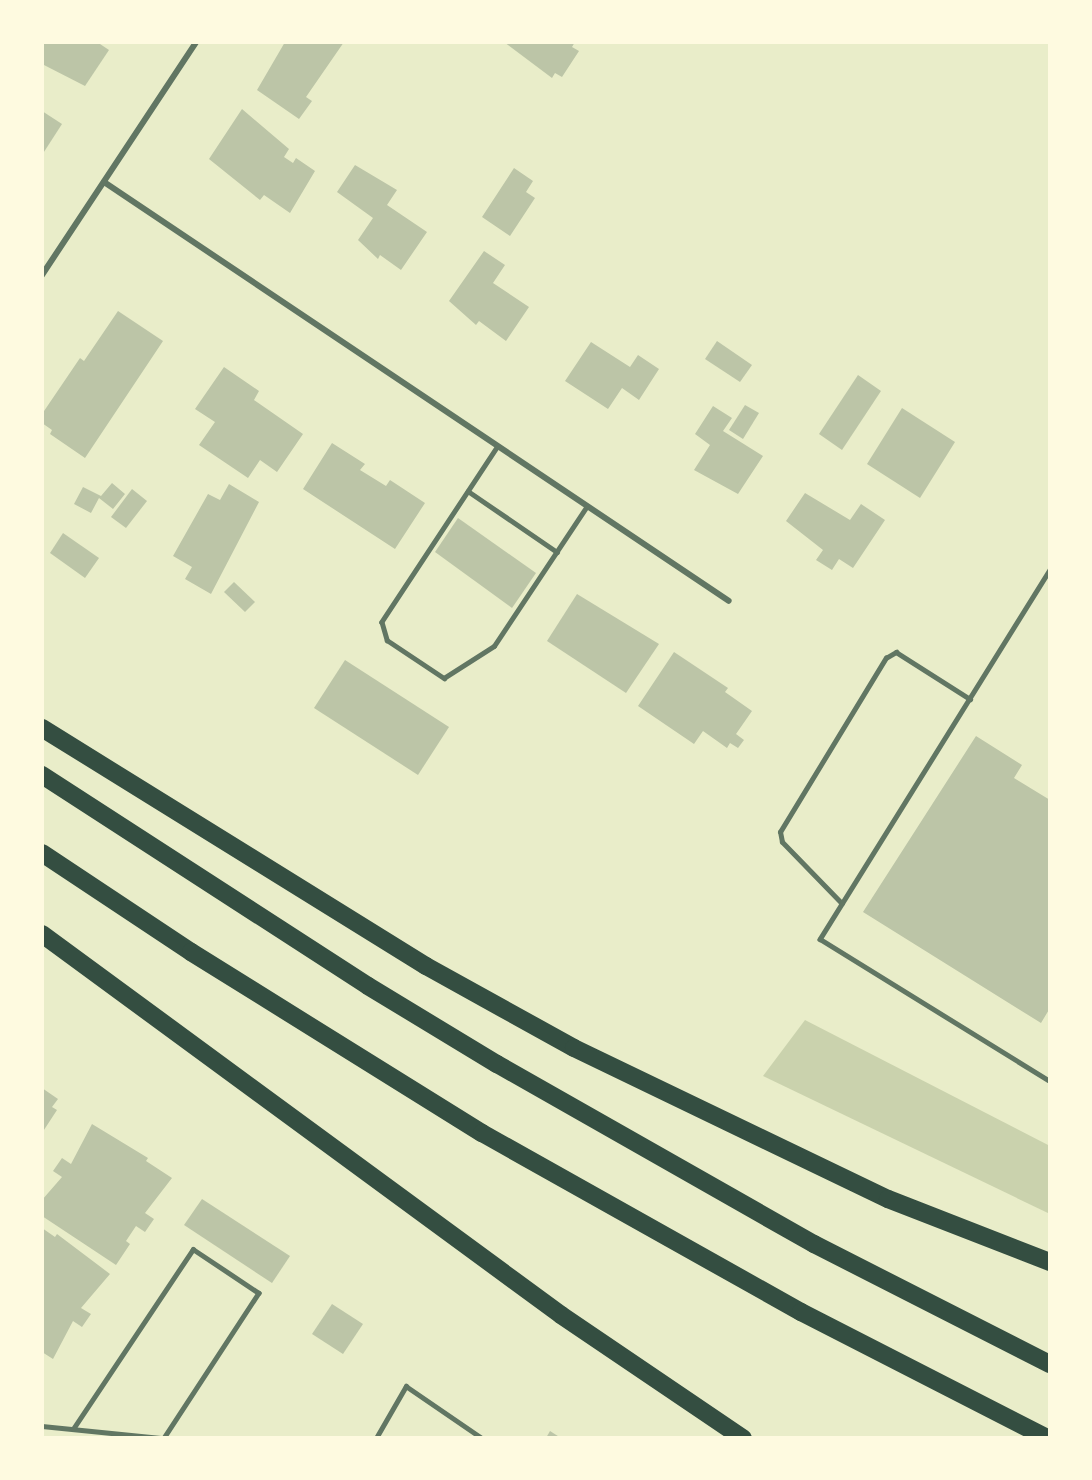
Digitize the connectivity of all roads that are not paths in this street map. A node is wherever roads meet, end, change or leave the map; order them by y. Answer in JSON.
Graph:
{"nodes":[{"id":1,"x":196,"y":42,"type":"edge"},
{"id":2,"x":104,"y":182,"type":"junction"},
{"id":3,"x":42,"y":274,"type":"edge"},
{"id":4,"x":498,"y":446,"type":"junction"},
{"id":5,"x":468,"y":491,"type":"junction"},
{"id":6,"x":587,"y":506,"type":"junction"},
{"id":7,"x":557,"y":552,"type":"junction"},
{"id":8,"x":1050,"y":570,"type":"edge"},
{"id":9,"x":729,"y":601,"type":"dead end"},
{"id":10,"x":970,"y":699,"type":"junction"},
{"id":11,"x":42,"y":728,"type":"edge"},
{"id":12,"x":42,"y":775,"type":"edge"},
{"id":13,"x":42,"y":852,"type":"edge"},
{"id":14,"x":842,"y":904,"type":"junction"},
{"id":15,"x":42,"y":934,"type":"edge"},
{"id":16,"x":1050,"y":1081,"type":"edge"},
{"id":17,"x":1050,"y":1262,"type":"edge"},
{"id":18,"x":1050,"y":1364,"type":"edge"},
{"id":19,"x":42,"y":1426,"type":"edge"},
{"id":20,"x":73,"y":1429,"type":"junction"},
{"id":21,"x":162,"y":1438,"type":"edge"},
{"id":22,"x":376,"y":1438,"type":"edge"},
{"id":23,"x":482,"y":1438,"type":"edge"},
{"id":24,"x":743,"y":1438,"type":"edge"},
{"id":25,"x":1047,"y":1438,"type":"edge"}],
"edges":[{"from":1,"to":2,"type":"street"},
{"from":2,"to":3,"type":"street"},
{"from":2,"to":4,"type":"street"},
{"from":4,"to":5,"type":"lane"},
{"from":4,"to":6,"type":"street"},
{"from":5,"to":7,"type":"lane"},
{"from":5,"to":7,"type":"lane"},
{"from":6,"to":7,"type":"lane"},
{"from":6,"to":9,"type":"street"},
{"from":8,"to":10,"type":"lane"},
{"from":10,"to":14,"type":"lane"},
{"from":10,"to":14,"type":"lane"},
{"from":11,"to":17,"type":"highway"},
{"from":12,"to":18,"type":"highway"},
{"from":13,"to":25,"type":"highway"},
{"from":14,"to":16,"type":"lane"},
{"from":15,"to":24,"type":"highway"},
{"from":19,"to":20,"type":"lane"},
{"from":20,"to":21,"type":"lane"},
{"from":20,"to":21,"type":"lane"},
{"from":22,"to":23,"type":"lane"}]}
